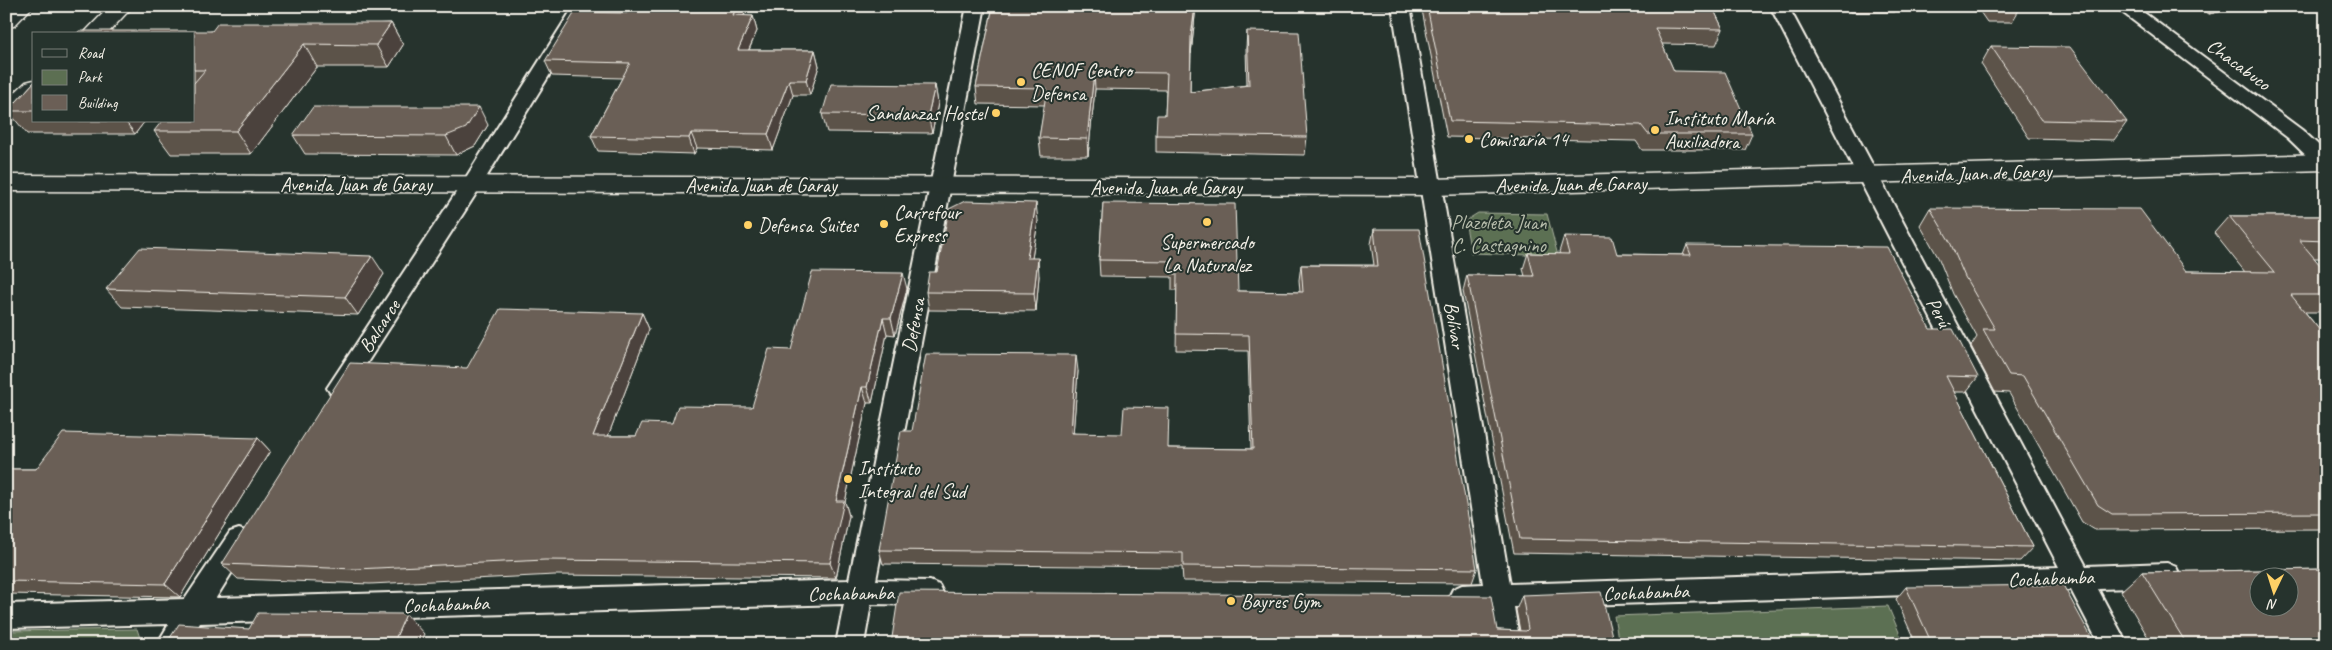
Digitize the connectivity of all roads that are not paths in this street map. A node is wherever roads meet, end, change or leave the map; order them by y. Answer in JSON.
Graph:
{"nodes":[{"id":1,"x":22,"y":6,"type":"edge"},
{"id":2,"x":102,"y":6,"type":"edge"},
{"id":3,"x":123,"y":6,"type":"edge"},
{"id":4,"x":583,"y":6,"type":"edge"},
{"id":5,"x":976,"y":6,"type":"edge"},
{"id":6,"x":1400,"y":6,"type":"edge"},
{"id":7,"x":1779,"y":6,"type":"edge"},
{"id":8,"x":2123,"y":6,"type":"edge"},
{"id":9,"x":6,"y":21,"type":"edge"},
{"id":10,"x":78,"y":32,"type":"edge"},
{"id":11,"x":96,"y":32,"type":"edge"},
{"id":12,"x":2326,"y":162,"type":"edge"},
{"id":13,"x":1867,"y":176,"type":"junction"},
{"id":14,"x":6,"y":183,"type":"edge"},
{"id":15,"x":472,"y":184,"type":"junction"},
{"id":16,"x":941,"y":185,"type":"junction"},
{"id":17,"x":1432,"y":187,"type":"junction"},
{"id":18,"x":327,"y":406,"type":"edge"},
{"id":19,"x":251,"y":521,"type":"edge"},
{"id":20,"x":2187,"y":574,"type":"edge"},
{"id":21,"x":2078,"y":577,"type":"junction"},
{"id":22,"x":860,"y":592,"type":"junction"},
{"id":23,"x":950,"y":593,"type":"edge"},
{"id":24,"x":1438,"y":597,"type":"edge"},
{"id":25,"x":1498,"y":597,"type":"junction"},
{"id":26,"x":192,"y":612,"type":"junction"},
{"id":27,"x":6,"y":616,"type":"edge"},
{"id":28,"x":171,"y":644,"type":"edge"},
{"id":29,"x":850,"y":644,"type":"edge"},
{"id":30,"x":1506,"y":644,"type":"edge"},
{"id":31,"x":2113,"y":644,"type":"edge"}],
"edges":[{"from":1,"to":9,"type":"main road"},
{"from":2,"to":10,"type":"main road"},
{"from":3,"to":11,"type":"main road"},
{"from":4,"to":15,"type":"street","name":"Balcarce"},
{"from":5,"to":16,"type":"street","name":"Defensa"},
{"from":6,"to":17,"type":"street","name":"Bolívar"},
{"from":7,"to":13,"type":"street","name":"Perú"},
{"from":8,"to":12,"type":"street","name":"Chacabuco"},
{"from":12,"to":13,"type":"main road","name":"Avenida Juan de Garay"},
{"from":13,"to":17,"type":"main road","name":"Avenida Juan de Garay"},
{"from":13,"to":21,"type":"street","name":"Perú"},
{"from":14,"to":15,"type":"main road","name":"Avenida Juan de Garay"},
{"from":15,"to":16,"type":"main road","name":"Avenida Juan de Garay"},
{"from":15,"to":18,"type":"street","name":"Balcarce"},
{"from":16,"to":17,"type":"main road","name":"Avenida Juan de Garay"},
{"from":16,"to":22,"type":"street","name":"Defensa"},
{"from":17,"to":25,"type":"street","name":"Bolívar"},
{"from":19,"to":26,"type":"street"},
{"from":20,"to":21,"type":"street","name":"Cochabamba"},
{"from":21,"to":25,"type":"street","name":"Cochabamba"},
{"from":21,"to":31,"type":"street","name":"Perú"},
{"from":22,"to":23,"type":"street","name":"Cochabamba"},
{"from":22,"to":26,"type":"street","name":"Cochabamba"},
{"from":22,"to":29,"type":"street","name":"Defensa"},
{"from":24,"to":25,"type":"street","name":"Cochabamba"},
{"from":25,"to":30,"type":"street","name":"Bolívar"},
{"from":26,"to":27,"type":"street","name":"Cochabamba"},
{"from":26,"to":28,"type":"street"}]}
